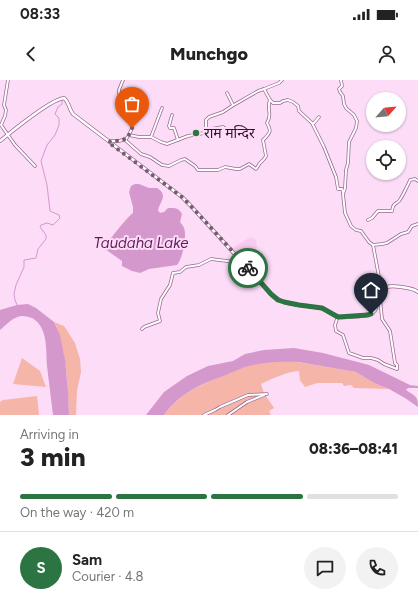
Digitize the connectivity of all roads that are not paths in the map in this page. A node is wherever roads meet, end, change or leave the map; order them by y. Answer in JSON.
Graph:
{"nodes":[{"id":1,"x":8,"y":80,"type":"edge"},
{"id":2,"x":123,"y":80,"type":"edge"},
{"id":3,"x":282,"y":80,"type":"edge"},
{"id":4,"x":341,"y":80,"type":"edge"},
{"id":5,"x":264,"y":90,"type":"junction"},
{"id":6,"x":227,"y":93,"type":"dead end"},
{"id":7,"x":270,"y":100,"type":"junction"},
{"id":8,"x":233,"y":105,"type":"junction"},
{"id":9,"x":162,"y":108,"type":"dead end"},
{"id":10,"x":172,"y":115,"type":"dead end"},
{"id":11,"x":319,"y":117,"type":"dead end"},
{"id":12,"x":312,"y":123,"type":"junction"},
{"id":13,"x":1,"y":124,"type":"edge"},
{"id":14,"x":230,"y":131,"type":"dead end"},
{"id":15,"x":206,"y":132,"type":"junction"},
{"id":16,"x":8,"y":134,"type":"junction"},
{"id":17,"x":129,"y":136,"type":"junction"},
{"id":18,"x":151,"y":137,"type":"junction"},
{"id":19,"x":124,"y":139,"type":"junction"},
{"id":20,"x":178,"y":140,"type":"junction"},
{"id":21,"x":0,"y":141,"type":"edge"},
{"id":22,"x":108,"y":142,"type":"junction"},
{"id":23,"x":35,"y":166,"type":"dead end"},
{"id":24,"x":418,"y":181,"type":"edge"},
{"id":25,"x":343,"y":194,"type":"junction"},
{"id":26,"x":368,"y":220,"type":"dead end"},
{"id":27,"x":418,"y":224,"type":"edge"},
{"id":28,"x":373,"y":245,"type":"junction"},
{"id":29,"x":243,"y":263,"type":"junction"},
{"id":30,"x":418,"y":292,"type":"edge"},
{"id":31,"x":378,"y":296,"type":"junction"},
{"id":32,"x":338,"y":316,"type":"junction"},
{"id":33,"x":142,"y":329,"type":"dead end"},
{"id":34,"x":204,"y":415,"type":"edge"},
{"id":35,"x":228,"y":415,"type":"edge"}],
"edges":[{"from":1,"to":13,"type":"street"},
{"from":2,"to":17,"type":"street"},
{"from":3,"to":5,"type":"street"},
{"from":4,"to":25,"type":"street"},
{"from":5,"to":7,"type":"street"},
{"from":5,"to":8,"type":"street"},
{"from":6,"to":8,"type":"street"},
{"from":7,"to":12,"type":"street"},
{"from":7,"to":19,"type":"street"},
{"from":8,"to":15,"type":"street"},
{"from":9,"to":18,"type":"street"},
{"from":10,"to":20,"type":"street"},
{"from":11,"to":12,"type":"street"},
{"from":12,"to":25,"type":"street"},
{"from":13,"to":16,"type":"street"},
{"from":14,"to":15,"type":"street"},
{"from":15,"to":20,"type":"street"},
{"from":16,"to":21,"type":"main road"},
{"from":16,"to":22,"type":"main road"},
{"from":16,"to":23,"type":"street"},
{"from":17,"to":18,"type":"street"},
{"from":17,"to":19,"type":"street"},
{"from":18,"to":20,"type":"street"},
{"from":19,"to":22,"type":"street"},
{"from":22,"to":29,"type":"main road"},
{"from":24,"to":26,"type":"street"},
{"from":25,"to":28,"type":"street"},
{"from":27,"to":28,"type":"street"},
{"from":28,"to":31,"type":"street"},
{"from":29,"to":32,"type":"main road"},
{"from":29,"to":33,"type":"street"},
{"from":30,"to":31,"type":"main road"},
{"from":31,"to":32,"type":"main road"},
{"from":31,"to":32,"type":"street"},
{"from":34,"to":35,"type":"street"}]}
